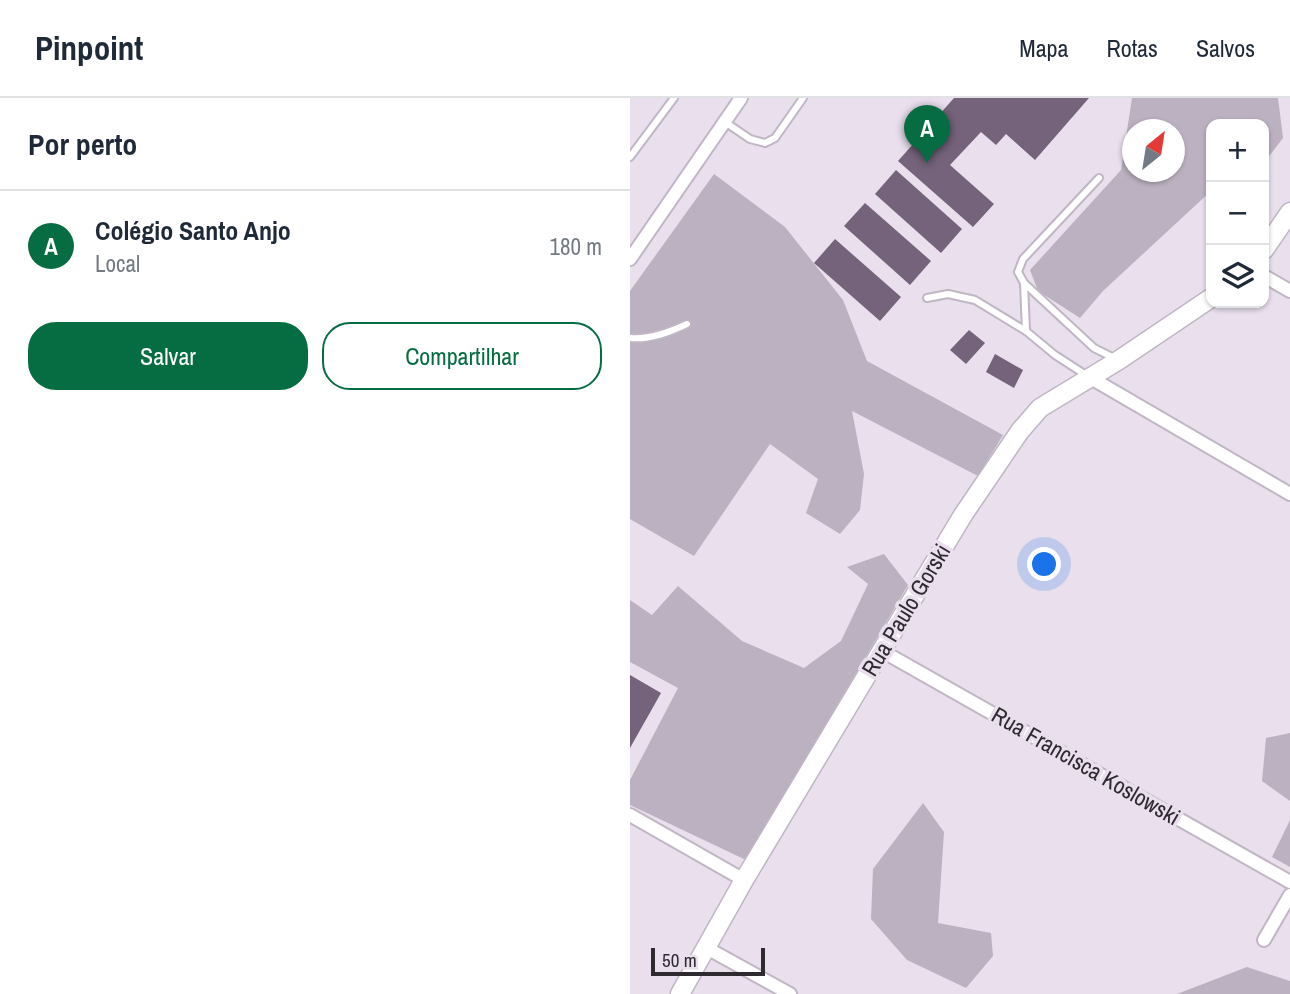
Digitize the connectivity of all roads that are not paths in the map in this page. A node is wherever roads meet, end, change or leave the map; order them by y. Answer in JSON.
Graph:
{"nodes":[{"id":1,"x":674,"y":98,"type":"edge"},
{"id":2,"x":741,"y":98,"type":"edge"},
{"id":3,"x":803,"y":98,"type":"edge"},
{"id":4,"x":725,"y":122,"type":"junction"},
{"id":5,"x":630,"y":157,"type":"edge"},
{"id":6,"x":1099,"y":178,"type":"dead end"},
{"id":7,"x":1290,"y":212,"type":"edge"},
{"id":8,"x":1267,"y":245,"type":"edge"},
{"id":9,"x":630,"y":260,"type":"edge"},
{"id":10,"x":1269,"y":279,"type":"edge"},
{"id":11,"x":1024,"y":283,"type":"junction"},
{"id":12,"x":1290,"y":291,"type":"edge"},
{"id":13,"x":927,"y":298,"type":"dead end"},
{"id":14,"x":1206,"y":301,"type":"edge"},
{"id":15,"x":687,"y":324,"type":"dead end"},
{"id":16,"x":1026,"y":331,"type":"junction"},
{"id":17,"x":630,"y":338,"type":"edge"},
{"id":18,"x":1119,"y":360,"type":"junction"},
{"id":19,"x":1091,"y":378,"type":"junction"},
{"id":20,"x":1290,"y":494,"type":"edge"},
{"id":21,"x":882,"y":651,"type":"junction"},
{"id":22,"x":630,"y":815,"type":"edge"},
{"id":23,"x":744,"y":880,"type":"junction"},
{"id":24,"x":1290,"y":881,"type":"edge"},
{"id":25,"x":1290,"y":895,"type":"edge"},
{"id":26,"x":1264,"y":940,"type":"dead end"},
{"id":27,"x":705,"y":947,"type":"junction"},
{"id":28,"x":680,"y":994,"type":"edge"},
{"id":29,"x":790,"y":994,"type":"edge"}],
"edges":[{"from":1,"to":5,"type":"lane"},
{"from":2,"to":4,"type":"street"},
{"from":3,"to":4,"type":"lane"},
{"from":4,"to":9,"type":"street"},
{"from":6,"to":11,"type":"lane"},
{"from":7,"to":8,"type":"street"},
{"from":10,"to":12,"type":"street"},
{"from":11,"to":16,"type":"lane"},
{"from":11,"to":18,"type":"lane"},
{"from":13,"to":16,"type":"lane"},
{"from":14,"to":18,"type":"street","name":"Rua Paulo Gorski"},
{"from":15,"to":17,"type":"lane"},
{"from":16,"to":19,"type":"lane"},
{"from":18,"to":19,"type":"street","name":"Rua Paulo Gorski"},
{"from":19,"to":20,"type":"street"},
{"from":19,"to":21,"type":"street","name":"Rua Paulo Gorski"},
{"from":21,"to":23,"type":"street","name":"Rua Paulo Gorski"},
{"from":21,"to":24,"type":"street","name":"Rua Francisca Koslowski"},
{"from":22,"to":23,"type":"street"},
{"from":23,"to":27,"type":"street","name":"Rua Paulo Gorski"},
{"from":25,"to":26,"type":"street"},
{"from":27,"to":28,"type":"street","name":"Rua Paulo Gorski"},
{"from":27,"to":29,"type":"street"}]}
